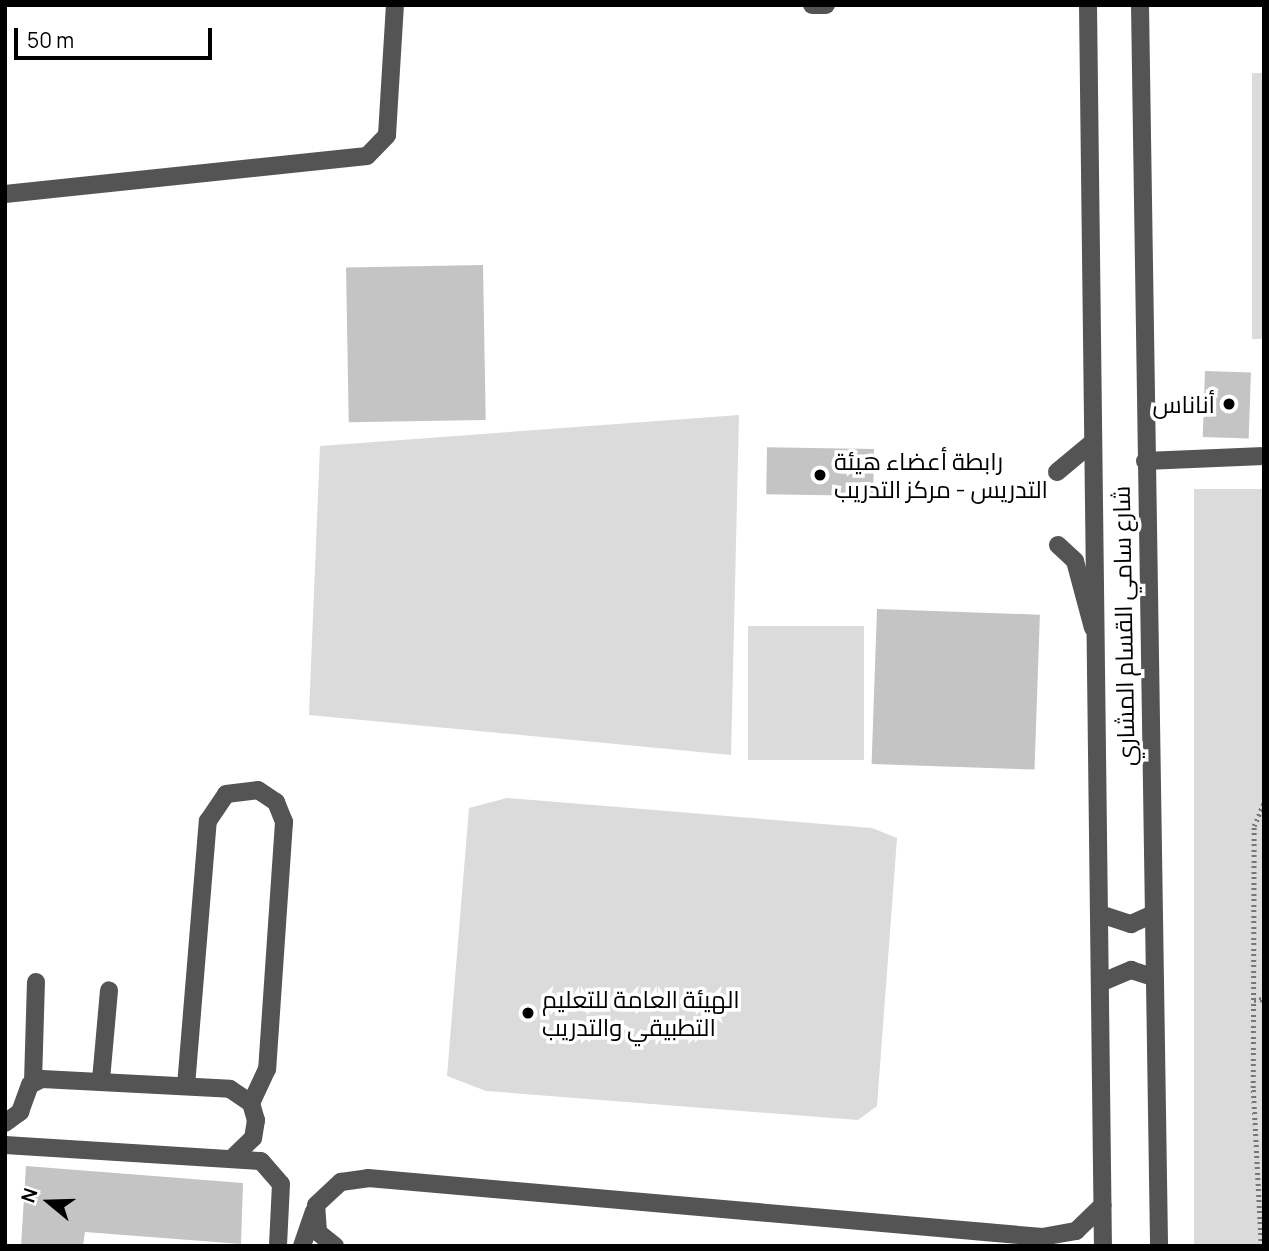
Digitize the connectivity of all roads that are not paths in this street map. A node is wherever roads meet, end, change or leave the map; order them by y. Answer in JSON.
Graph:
{"nodes":[{"id":1,"x":395,"y":5,"type":"edge"},
{"id":2,"x":812,"y":5,"type":"edge"},
{"id":3,"x":826,"y":5,"type":"edge"},
{"id":4,"x":1088,"y":5,"type":"edge"},
{"id":5,"x":1140,"y":5,"type":"edge"},
{"id":6,"x":5,"y":194,"type":"edge"},
{"id":7,"x":1093,"y":442,"type":"junction"},
{"id":8,"x":1264,"y":456,"type":"edge"},
{"id":9,"x":1145,"y":461,"type":"junction"},
{"id":10,"x":1057,"y":472,"type":"dead end"},
{"id":11,"x":1058,"y":545,"type":"dead end"},
{"id":12,"x":1096,"y":635,"type":"junction"},
{"id":13,"x":1100,"y":914,"type":"junction"},
{"id":14,"x":1151,"y":915,"type":"junction"},
{"id":15,"x":1153,"y":977,"type":"junction"},
{"id":16,"x":36,"y":982,"type":"dead end"},
{"id":17,"x":1100,"y":983,"type":"junction"},
{"id":18,"x":109,"y":990,"type":"dead end"},
{"id":19,"x":101,"y":1080,"type":"junction"},
{"id":20,"x":33,"y":1082,"type":"junction"},
{"id":21,"x":187,"y":1086,"type":"junction"},
{"id":22,"x":250,"y":1103,"type":"junction"},
{"id":23,"x":5,"y":1123,"type":"edge"},
{"id":24,"x":5,"y":1145,"type":"edge"},
{"id":25,"x":233,"y":1157,"type":"junction"},
{"id":26,"x":1103,"y":1205,"type":"junction"},
{"id":27,"x":314,"y":1212,"type":"junction"},
{"id":28,"x":998,"y":1233,"type":"junction"},
{"id":29,"x":278,"y":1246,"type":"edge"},
{"id":30,"x":302,"y":1246,"type":"edge"},
{"id":31,"x":335,"y":1246,"type":"edge"},
{"id":32,"x":1012,"y":1246,"type":"edge"},
{"id":33,"x":1103,"y":1246,"type":"edge"},
{"id":34,"x":1159,"y":1246,"type":"edge"}],
"edges":[{"from":1,"to":6,"type":"street"},
{"from":2,"to":3,"type":"street"},
{"from":4,"to":7,"type":"street","name":"شارع سامي القسام المشاري"},
{"from":5,"to":9,"type":"street","name":"شارع سامي القسام المشاري"},
{"from":7,"to":10,"type":"street"},
{"from":7,"to":12,"type":"street","name":"شارع سامي القسام المشاري"},
{"from":8,"to":9,"type":"street"},
{"from":9,"to":14,"type":"street","name":"شارع سامي القسام المشاري"},
{"from":11,"to":12,"type":"street"},
{"from":12,"to":13,"type":"street","name":"شارع سامي القسام المشاري"},
{"from":13,"to":14,"type":"street"},
{"from":13,"to":17,"type":"street","name":"شارع سامي القسام المشاري"},
{"from":14,"to":15,"type":"street","name":"شارع سامي القسام المشاري"},
{"from":15,"to":17,"type":"street"},
{"from":15,"to":34,"type":"street","name":"شارع سامي القسام المشاري"},
{"from":16,"to":20,"type":"street"},
{"from":17,"to":26,"type":"street","name":"شارع سامي القسام المشاري"},
{"from":18,"to":19,"type":"street"},
{"from":19,"to":20,"type":"street"},
{"from":19,"to":21,"type":"street"},
{"from":20,"to":23,"type":"street"},
{"from":21,"to":22,"type":"street"},
{"from":21,"to":22,"type":"street"},
{"from":22,"to":25,"type":"street"},
{"from":24,"to":25,"type":"street"},
{"from":25,"to":29,"type":"street"},
{"from":26,"to":28,"type":"street"},
{"from":26,"to":33,"type":"street","name":"شارع سامي القسام المشاري"},
{"from":27,"to":28,"type":"street"},
{"from":27,"to":30,"type":"street"},
{"from":27,"to":31,"type":"street"},
{"from":28,"to":32,"type":"street"}]}
